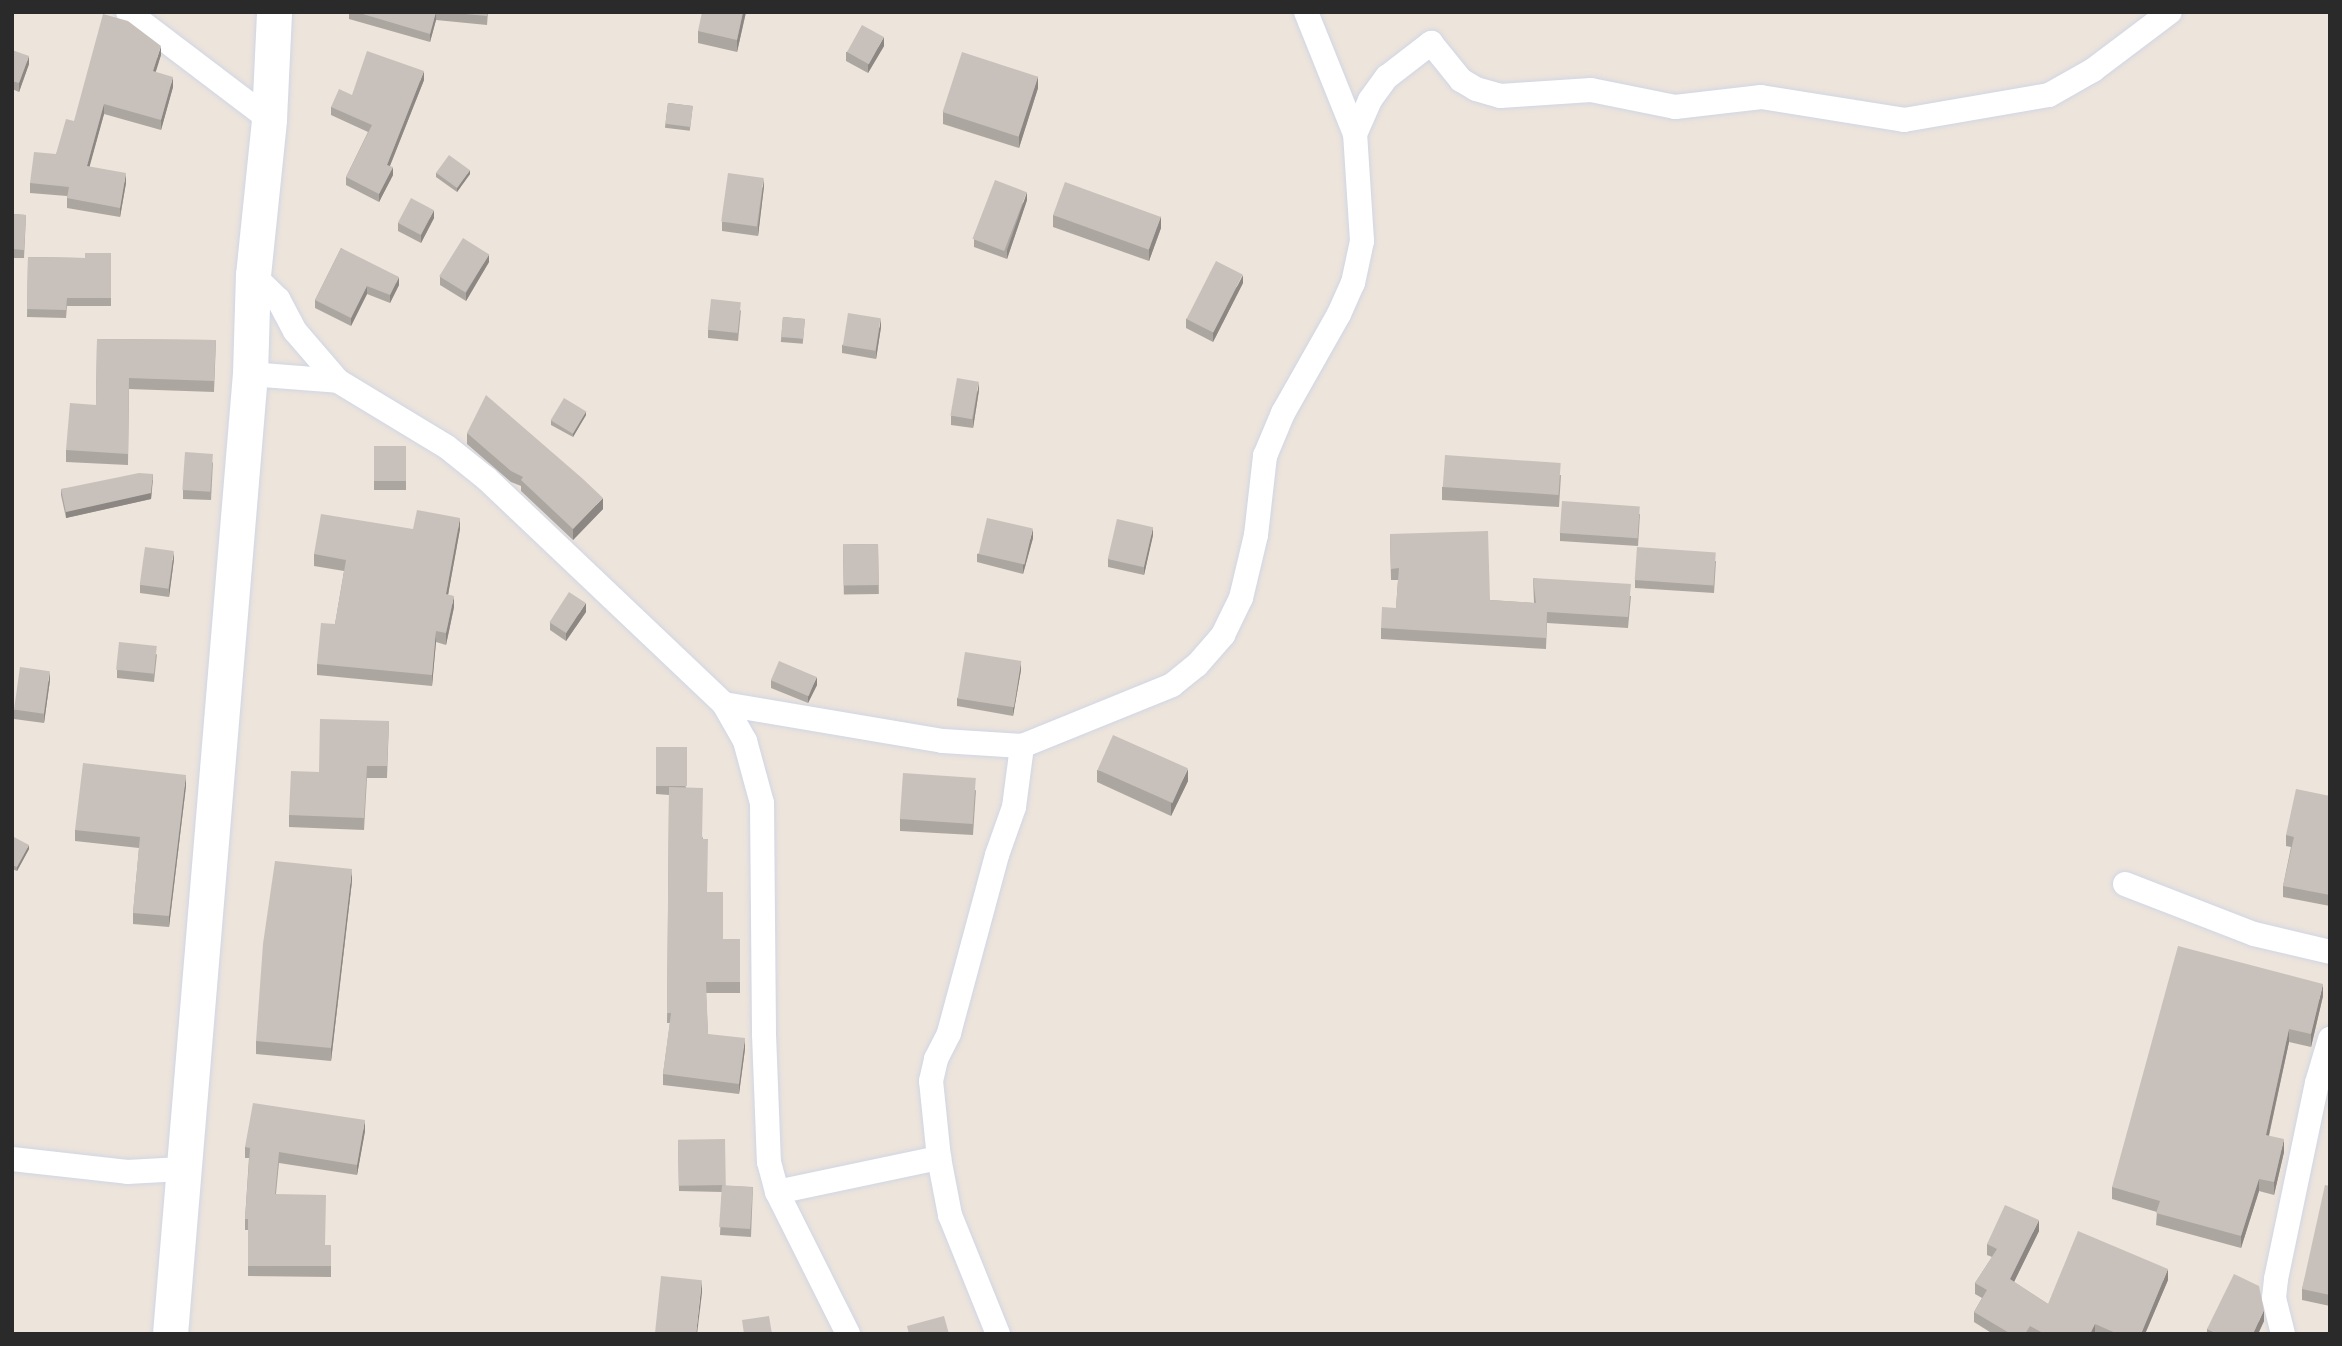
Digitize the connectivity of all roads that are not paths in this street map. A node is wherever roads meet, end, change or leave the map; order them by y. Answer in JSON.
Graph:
{"nodes":[{"id":1,"x":128,"y":12,"type":"edge"},
{"id":2,"x":274,"y":12,"type":"edge"},
{"id":3,"x":1306,"y":12,"type":"edge"},
{"id":4,"x":2170,"y":12,"type":"edge"},
{"id":5,"x":269,"y":119,"type":"junction"},
{"id":6,"x":1355,"y":134,"type":"junction"},
{"id":7,"x":253,"y":275,"type":"junction"},
{"id":8,"x":250,"y":374,"type":"junction"},
{"id":9,"x":338,"y":381,"type":"junction"},
{"id":10,"x":724,"y":704,"type":"junction"},
{"id":11,"x":1022,"y":746,"type":"junction"},
{"id":12,"x":2125,"y":884,"type":"dead end"},
{"id":13,"x":2330,"y":952,"type":"edge"},
{"id":14,"x":2330,"y":1040,"type":"edge"},
{"id":15,"x":939,"y":1158,"type":"junction"},
{"id":16,"x":12,"y":1159,"type":"edge"},
{"id":17,"x":182,"y":1169,"type":"junction"},
{"id":18,"x":777,"y":1192,"type":"junction"},
{"id":19,"x":170,"y":1334,"type":"edge"},
{"id":20,"x":848,"y":1334,"type":"edge"},
{"id":21,"x":998,"y":1334,"type":"edge"},
{"id":22,"x":2283,"y":1334,"type":"edge"}],
"edges":[{"from":1,"to":5,"type":"street"},
{"from":2,"to":5,"type":"street"},
{"from":3,"to":6,"type":"street"},
{"from":4,"to":6,"type":"street"},
{"from":5,"to":7,"type":"street"},
{"from":6,"to":11,"type":"street"},
{"from":7,"to":8,"type":"street"},
{"from":7,"to":9,"type":"street"},
{"from":8,"to":9,"type":"street"},
{"from":8,"to":17,"type":"street"},
{"from":9,"to":10,"type":"street"},
{"from":10,"to":11,"type":"street"},
{"from":10,"to":18,"type":"street"},
{"from":11,"to":15,"type":"street"},
{"from":12,"to":13,"type":"street"},
{"from":14,"to":22,"type":"street"},
{"from":15,"to":18,"type":"street"},
{"from":15,"to":21,"type":"street"},
{"from":16,"to":17,"type":"street"},
{"from":17,"to":19,"type":"street"},
{"from":18,"to":20,"type":"street"}]}
